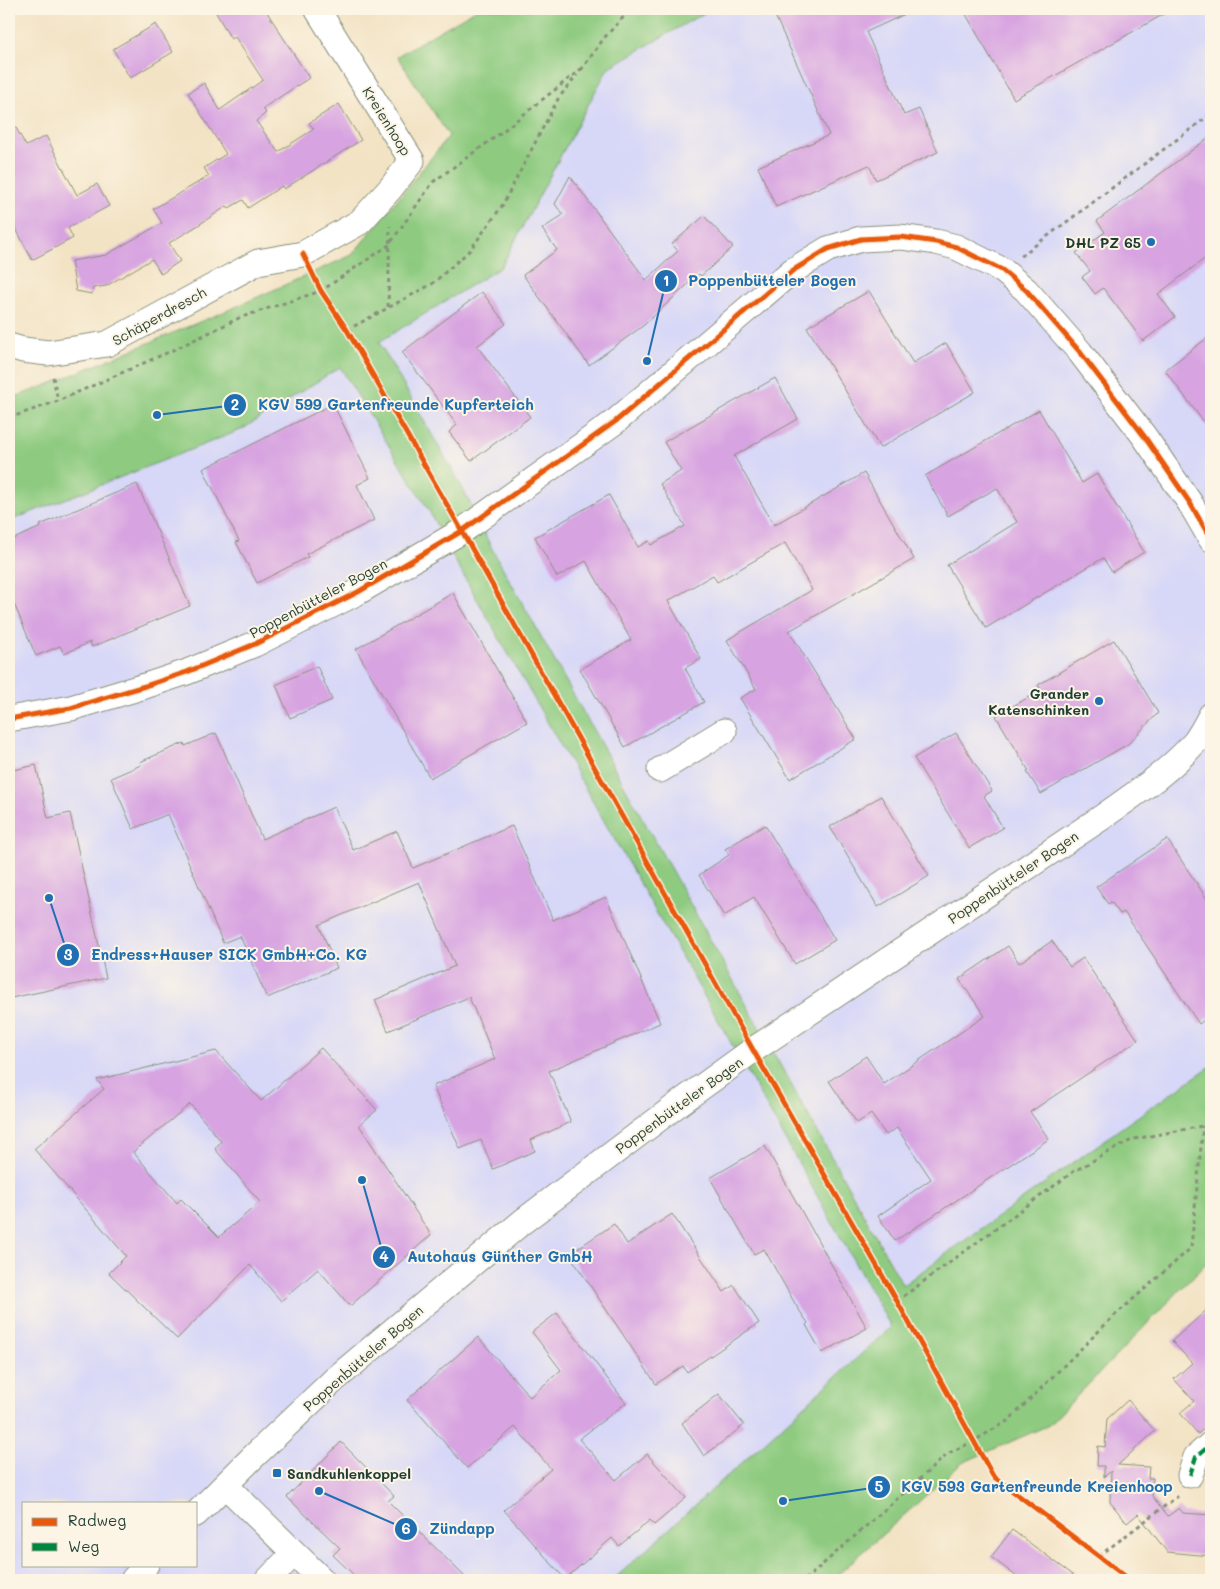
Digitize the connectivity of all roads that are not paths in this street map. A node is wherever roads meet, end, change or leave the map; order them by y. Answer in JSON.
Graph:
{"nodes":[{"id":1,"x":317,"y":9,"type":"edge"},
{"id":2,"x":303,"y":254,"type":"joint"},
{"id":3,"x":9,"y":346,"type":"edge"},
{"id":4,"x":1211,"y":539,"type":"edge"},
{"id":5,"x":1211,"y":715,"type":"edge"},
{"id":6,"x":9,"y":719,"type":"edge"},
{"id":7,"x":724,"y":732,"type":"dead end"},
{"id":8,"x":660,"y":770,"type":"dead end"},
{"id":9,"x":1211,"y":1444,"type":"edge"},
{"id":10,"x":1190,"y":1475,"type":"road end"},
{"id":11,"x":225,"y":1485,"type":"junction"},
{"id":12,"x":198,"y":1512,"type":"edge"},
{"id":13,"x":294,"y":1553,"type":"junction"},
{"id":14,"x":145,"y":1566,"type":"edge"},
{"id":15,"x":133,"y":1580,"type":"edge"},
{"id":16,"x":268,"y":1580,"type":"edge"},
{"id":17,"x":322,"y":1580,"type":"edge"}],
"edges":[{"from":1,"to":2,"type":"street","name":"Kreienhoop"},
{"from":2,"to":3,"type":"street","name":"Schäperdresch"},
{"from":4,"to":6,"type":"street","name":"Poppenbütteler Bogen"},
{"from":5,"to":11,"type":"street","name":"Poppenbütteler Bogen"},
{"from":7,"to":8,"type":"street"},
{"from":9,"to":10,"type":"street"},
{"from":11,"to":12,"type":"street","name":"Poppenbütteler Bogen"},
{"from":11,"to":13,"type":"street"},
{"from":13,"to":16,"type":"street"},
{"from":13,"to":17,"type":"street"},
{"from":14,"to":15,"type":"street"}]}
